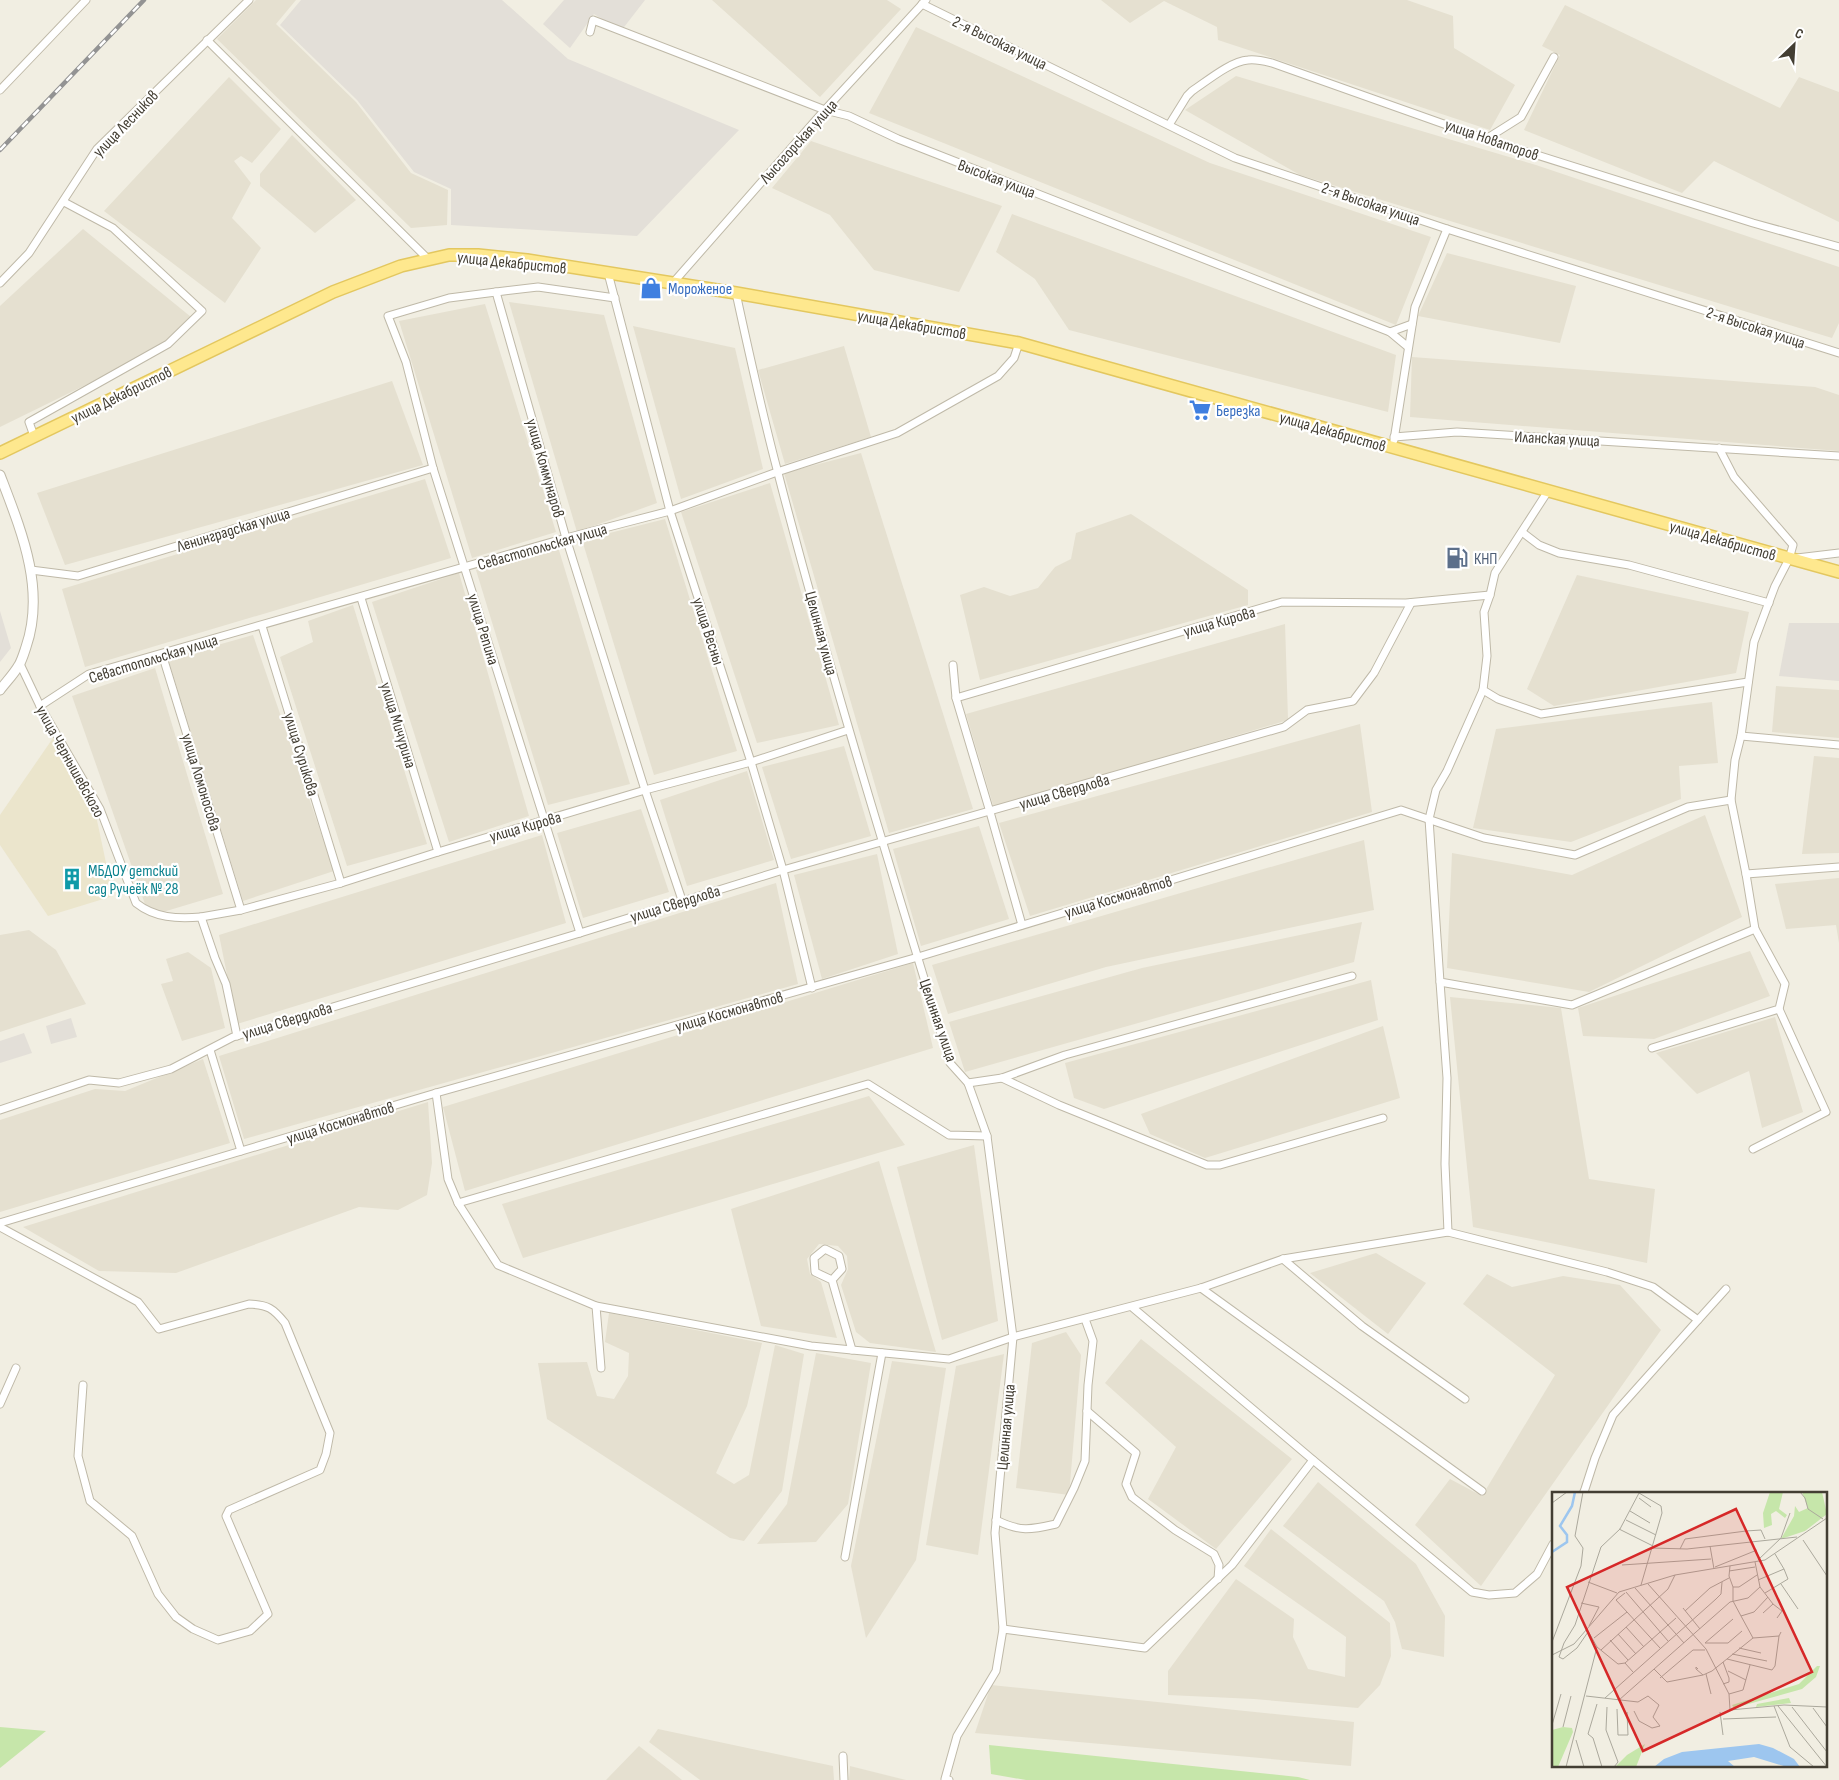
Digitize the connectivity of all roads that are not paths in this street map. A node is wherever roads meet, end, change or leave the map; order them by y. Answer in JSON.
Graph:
{"nodes":[{"id":1,"x":86,"y":0,"type":"edge"},
{"id":2,"x":249,"y":0,"type":"edge"},
{"id":3,"x":924,"y":2,"type":"edge"},
{"id":4,"x":590,"y":32,"type":"dead end"},
{"id":5,"x":207,"y":40,"type":"junction"},
{"id":6,"x":1554,"y":57,"type":"dead end"},
{"id":7,"x":0,"y":90,"type":"edge"},
{"id":8,"x":825,"y":110,"type":"junction"},
{"id":9,"x":1168,"y":125,"type":"junction"},
{"id":10,"x":1486,"y":138,"type":"junction"},
{"id":11,"x":64,"y":202,"type":"junction"},
{"id":12,"x":1447,"y":229,"type":"junction"},
{"id":13,"x":1839,"y":247,"type":"edge"},
{"id":14,"x":429,"y":260,"type":"junction"},
{"id":15,"x":608,"y":273,"type":"junction"},
{"id":16,"x":0,"y":283,"type":"edge"},
{"id":17,"x":672,"y":284,"type":"junction"},
{"id":18,"x":496,"y":292,"type":"junction"},
{"id":19,"x":736,"y":293,"type":"junction"},
{"id":20,"x":615,"y":298,"type":"junction"},
{"id":21,"x":1412,"y":324,"type":"junction"},
{"id":22,"x":1390,"y":332,"type":"junction"},
{"id":23,"x":1019,"y":343,"type":"junction"},
{"id":24,"x":1408,"y":347,"type":"junction"},
{"id":25,"x":1839,"y":353,"type":"edge"},
{"id":26,"x":34,"y":436,"type":"junction"},
{"id":27,"x":1393,"y":442,"type":"junction"},
{"id":28,"x":1719,"y":448,"type":"junction"},
{"id":29,"x":0,"y":453,"type":"edge"},
{"id":30,"x":1839,"y":456,"type":"edge"},
{"id":31,"x":433,"y":468,"type":"junction"},
{"id":32,"x":777,"y":472,"type":"junction"},
{"id":33,"x":0,"y":475,"type":"edge"},
{"id":34,"x":3,"y":490,"type":"edge"},
{"id":35,"x":1548,"y":491,"type":"junction"},
{"id":36,"x":670,"y":512,"type":"junction"},
{"id":37,"x":1522,"y":532,"type":"junction"},
{"id":38,"x":566,"y":538,"type":"junction"},
{"id":39,"x":1839,"y":553,"type":"edge"},
{"id":40,"x":1789,"y":558,"type":"junction"},
{"id":41,"x":465,"y":568,"type":"junction"},
{"id":42,"x":31,"y":570,"type":"junction"},
{"id":43,"x":1839,"y":572,"type":"edge"},
{"id":44,"x":1490,"y":595,"type":"junction"},
{"id":45,"x":361,"y":598,"type":"junction"},
{"id":46,"x":1411,"y":603,"type":"junction"},
{"id":47,"x":1769,"y":603,"type":"junction"},
{"id":48,"x":262,"y":626,"type":"junction"},
{"id":49,"x":162,"y":654,"type":"junction"},
{"id":50,"x":20,"y":664,"type":"junction"},
{"id":51,"x":953,"y":665,"type":"dead end"},
{"id":52,"x":1748,"y":682,"type":"junction"},
{"id":53,"x":0,"y":690,"type":"edge"},
{"id":54,"x":1484,"y":690,"type":"junction"},
{"id":55,"x":956,"y":698,"type":"junction"},
{"id":56,"x":40,"y":706,"type":"junction"},
{"id":57,"x":848,"y":730,"type":"junction"},
{"id":58,"x":1741,"y":736,"type":"junction"},
{"id":59,"x":1839,"y":745,"type":"edge"},
{"id":60,"x":751,"y":762,"type":"junction"},
{"id":61,"x":645,"y":790,"type":"junction"},
{"id":62,"x":1731,"y":800,"type":"junction"},
{"id":63,"x":990,"y":812,"type":"junction"},
{"id":64,"x":1429,"y":819,"type":"junction"},
{"id":65,"x":544,"y":821,"type":"junction"},
{"id":66,"x":882,"y":843,"type":"junction"},
{"id":67,"x":438,"y":852,"type":"junction"},
{"id":68,"x":1839,"y":867,"type":"edge"},
{"id":69,"x":783,"y":870,"type":"junction"},
{"id":70,"x":1746,"y":874,"type":"junction"},
{"id":71,"x":341,"y":883,"type":"junction"},
{"id":72,"x":682,"y":900,"type":"junction"},
{"id":73,"x":241,"y":910,"type":"junction"},
{"id":74,"x":201,"y":917,"type":"junction"},
{"id":75,"x":1022,"y":925,"type":"junction"},
{"id":76,"x":1755,"y":929,"type":"junction"},
{"id":77,"x":580,"y":933,"type":"junction"},
{"id":78,"x":918,"y":957,"type":"junction"},
{"id":79,"x":1352,"y":976,"type":"dead end"},
{"id":80,"x":1440,"y":982,"type":"junction"},
{"id":81,"x":812,"y":988,"type":"junction"},
{"id":82,"x":1779,"y":1009,"type":"junction"},
{"id":83,"x":237,"y":1036,"type":"junction"},
{"id":84,"x":1652,"y":1048,"type":"dead end"},
{"id":85,"x":210,"y":1050,"type":"junction"},
{"id":86,"x":1002,"y":1078,"type":"junction"},
{"id":87,"x":968,"y":1083,"type":"junction"},
{"id":88,"x":436,"y":1093,"type":"junction"},
{"id":89,"x":0,"y":1110,"type":"edge"},
{"id":90,"x":1383,"y":1118,"type":"dead end"},
{"id":91,"x":987,"y":1136,"type":"junction"},
{"id":92,"x":1752,"y":1148,"type":"dead end"},
{"id":93,"x":241,"y":1151,"type":"junction"},
{"id":94,"x":458,"y":1203,"type":"junction"},
{"id":95,"x":0,"y":1223,"type":"edge"},
{"id":96,"x":0,"y":1227,"type":"edge"},
{"id":97,"x":1448,"y":1232,"type":"junction"},
{"id":98,"x":1283,"y":1259,"type":"junction"},
{"id":99,"x":832,"y":1280,"type":"junction"},
{"id":100,"x":1201,"y":1288,"type":"junction"},
{"id":101,"x":1726,"y":1289,"type":"dead end"},
{"id":102,"x":596,"y":1306,"type":"junction"},
{"id":103,"x":1132,"y":1307,"type":"junction"},
{"id":104,"x":1085,"y":1319,"type":"junction"},
{"id":105,"x":1698,"y":1320,"type":"junction"},
{"id":106,"x":1013,"y":1337,"type":"junction"},
{"id":107,"x":852,"y":1350,"type":"junction"},
{"id":108,"x":882,"y":1352,"type":"junction"},
{"id":109,"x":16,"y":1368,"type":"dead end"},
{"id":110,"x":601,"y":1368,"type":"dead end"},
{"id":111,"x":83,"y":1385,"type":"dead end"},
{"id":112,"x":1465,"y":1399,"type":"dead end"},
{"id":113,"x":0,"y":1404,"type":"edge"},
{"id":114,"x":1087,"y":1411,"type":"junction"},
{"id":115,"x":1313,"y":1460,"type":"junction"},
{"id":116,"x":1482,"y":1491,"type":"dead end"},
{"id":117,"x":1583,"y":1492,"type":"edge"},
{"id":118,"x":996,"y":1520,"type":"junction"},
{"id":119,"x":1552,"y":1546,"type":"edge"},
{"id":120,"x":845,"y":1557,"type":"dead end"},
{"id":121,"x":1218,"y":1579,"type":"junction"},
{"id":122,"x":1003,"y":1629,"type":"junction"},
{"id":123,"x":843,"y":1756,"type":"dead end"},
{"id":124,"x":844,"y":1780,"type":"edge"},
{"id":125,"x":947,"y":1780,"type":"edge"}],
"edges":[{"from":1,"to":7,"type":"street"},
{"from":2,"to":5,"type":"street","name":"улица Лесников"},
{"from":3,"to":8,"type":"street","name":"Лысогорская улица"},
{"from":3,"to":9,"type":"street","name":"2-я Высокая улица"},
{"from":4,"to":8,"type":"street","name":"Высокая улица"},
{"from":5,"to":11,"type":"street","name":"улица Лесников"},
{"from":5,"to":14,"type":"street"},
{"from":6,"to":10,"type":"street"},
{"from":8,"to":17,"type":"street","name":"Лысогорская улица"},
{"from":8,"to":22,"type":"street","name":"Высокая улица"},
{"from":9,"to":10,"type":"street","name":"улица Новаторов"},
{"from":9,"to":12,"type":"street","name":"2-я Высокая улица"},
{"from":10,"to":13,"type":"street","name":"улица Новаторов"},
{"from":11,"to":16,"type":"street","name":"улица Лесников"},
{"from":11,"to":26,"type":"street"},
{"from":12,"to":21,"type":"street"},
{"from":12,"to":25,"type":"street","name":"2-я Высокая улица"},
{"from":14,"to":15,"type":"main road","name":"улица Декабристов"},
{"from":14,"to":26,"type":"main road","name":"улица Декабристов"},
{"from":15,"to":17,"type":"main road","name":"улица Декабристов"},
{"from":15,"to":20,"type":"street","name":"улица Весны"},
{"from":17,"to":19,"type":"main road","name":"улица Декабристов"},
{"from":18,"to":20,"type":"street"},
{"from":18,"to":31,"type":"street","name":"улица Репина"},
{"from":18,"to":38,"type":"street","name":"улица Коммунаров"},
{"from":19,"to":23,"type":"main road","name":"улица Декабристов"},
{"from":19,"to":32,"type":"street","name":"Целинная улица"},
{"from":20,"to":36,"type":"street","name":"улица Весны"},
{"from":21,"to":22,"type":"street"},
{"from":21,"to":24,"type":"street"},
{"from":22,"to":24,"type":"street","name":"Высокая улица"},
{"from":23,"to":27,"type":"main road","name":"улица Декабристов"},
{"from":23,"to":32,"type":"street","name":"Севастопольская улица"},
{"from":24,"to":27,"type":"street"},
{"from":26,"to":29,"type":"main road","name":"улица Декабристов"},
{"from":27,"to":28,"type":"street","name":"Иланская улица"},
{"from":27,"to":35,"type":"main road","name":"улица Декабристов"},
{"from":28,"to":30,"type":"street","name":"Иланская улица"},
{"from":28,"to":40,"type":"street"},
{"from":31,"to":41,"type":"street","name":"улица Репина"},
{"from":31,"to":42,"type":"street","name":"Ленинградская улица"},
{"from":32,"to":36,"type":"street","name":"Севастопольская улица"},
{"from":32,"to":57,"type":"street","name":"Целинная улица"},
{"from":33,"to":34,"type":"street"},
{"from":34,"to":42,"type":"street"},
{"from":35,"to":37,"type":"street"},
{"from":35,"to":40,"type":"main road","name":"улица Декабристов"},
{"from":36,"to":38,"type":"street","name":"Севастопольская улица"},
{"from":36,"to":60,"type":"street","name":"улица Весны"},
{"from":37,"to":44,"type":"street"},
{"from":37,"to":47,"type":"street"},
{"from":38,"to":41,"type":"street","name":"Севастопольская улица"},
{"from":38,"to":61,"type":"street","name":"улица Коммунаров"},
{"from":39,"to":40,"type":"street"},
{"from":40,"to":43,"type":"main road","name":"улица Декабристов"},
{"from":40,"to":47,"type":"street"},
{"from":41,"to":45,"type":"street","name":"Севастопольская улица"},
{"from":41,"to":65,"type":"street","name":"улица Репина"},
{"from":42,"to":50,"type":"street"},
{"from":44,"to":46,"type":"street","name":"улица Кирова"},
{"from":44,"to":54,"type":"street"},
{"from":45,"to":48,"type":"street","name":"Севастопольская улица"},
{"from":45,"to":67,"type":"street","name":"улица Мичурина"},
{"from":46,"to":55,"type":"street","name":"улица Кирова"},
{"from":46,"to":63,"type":"street","name":"улица Свердлова"},
{"from":47,"to":52,"type":"street"},
{"from":48,"to":49,"type":"street","name":"Севастопольская улица"},
{"from":48,"to":71,"type":"street","name":"улица Сурикова"},
{"from":49,"to":56,"type":"street","name":"Севастопольская улица"},
{"from":49,"to":73,"type":"street","name":"улица Ломоносова"},
{"from":50,"to":53,"type":"street"},
{"from":50,"to":56,"type":"street","name":"улица Чернышевского"},
{"from":51,"to":55,"type":"street"},
{"from":52,"to":54,"type":"street"},
{"from":52,"to":58,"type":"street"},
{"from":54,"to":64,"type":"street"},
{"from":55,"to":63,"type":"street"},
{"from":56,"to":74,"type":"street","name":"улица Чернышевского"},
{"from":57,"to":60,"type":"street","name":"улица Кирова"},
{"from":57,"to":66,"type":"street","name":"Целинная улица"},
{"from":58,"to":59,"type":"street"},
{"from":58,"to":62,"type":"street"},
{"from":60,"to":61,"type":"street","name":"улица Кирова"},
{"from":60,"to":69,"type":"street","name":"улица Весны"},
{"from":61,"to":65,"type":"street","name":"улица Кирова"},
{"from":61,"to":72,"type":"street","name":"улица Коммунаров"},
{"from":62,"to":64,"type":"street","name":"улица Космонавтов"},
{"from":62,"to":70,"type":"street"},
{"from":63,"to":66,"type":"street","name":"улица Свердлова"},
{"from":63,"to":75,"type":"street"},
{"from":64,"to":75,"type":"street","name":"улица Космонавтов"},
{"from":64,"to":80,"type":"street"},
{"from":65,"to":67,"type":"street","name":"улица Кирова"},
{"from":65,"to":77,"type":"street","name":"улица Репина"},
{"from":66,"to":69,"type":"street","name":"улица Свердлова"},
{"from":66,"to":78,"type":"street","name":"Целинная улица"},
{"from":67,"to":71,"type":"street","name":"улица Кирова"},
{"from":68,"to":70,"type":"street"},
{"from":69,"to":72,"type":"street","name":"улица Свердлова"},
{"from":69,"to":81,"type":"street","name":"улица Весны"},
{"from":70,"to":76,"type":"street"},
{"from":71,"to":73,"type":"street","name":"улица Кирова"},
{"from":72,"to":77,"type":"street","name":"улица Свердлова"},
{"from":73,"to":74,"type":"street","name":"улица Кирова"},
{"from":74,"to":83,"type":"street"},
{"from":75,"to":78,"type":"street","name":"улица Космонавтов"},
{"from":76,"to":80,"type":"street"},
{"from":76,"to":82,"type":"street"},
{"from":77,"to":83,"type":"street","name":"улица Свердлова"},
{"from":78,"to":81,"type":"street","name":"улица Космонавтов"},
{"from":78,"to":87,"type":"street","name":"Целинная улица"},
{"from":79,"to":86,"type":"street"},
{"from":80,"to":97,"type":"street"},
{"from":81,"to":88,"type":"street","name":"улица Космонавтов"},
{"from":82,"to":84,"type":"street"},
{"from":82,"to":92,"type":"street"},
{"from":83,"to":85,"type":"street","name":"улица Свердлова"},
{"from":85,"to":89,"type":"street","name":"улица Свердлова"},
{"from":85,"to":93,"type":"street"},
{"from":86,"to":87,"type":"street"},
{"from":86,"to":90,"type":"street"},
{"from":87,"to":91,"type":"street","name":"Целинная улица"},
{"from":88,"to":93,"type":"street","name":"улица Космонавтов"},
{"from":88,"to":94,"type":"street"},
{"from":91,"to":94,"type":"street"},
{"from":91,"to":106,"type":"street","name":"Целинная улица"},
{"from":93,"to":95,"type":"street","name":"улица Космонавтов"},
{"from":94,"to":102,"type":"street"},
{"from":96,"to":111,"type":"street"},
{"from":97,"to":98,"type":"street"},
{"from":97,"to":105,"type":"street"},
{"from":98,"to":100,"type":"street"},
{"from":98,"to":112,"type":"street"},
{"from":99,"to":99,"type":"street"},
{"from":99,"to":107,"type":"street"},
{"from":100,"to":103,"type":"street"},
{"from":100,"to":116,"type":"street"},
{"from":101,"to":105,"type":"street"},
{"from":102,"to":107,"type":"street"},
{"from":102,"to":110,"type":"street"},
{"from":103,"to":104,"type":"street"},
{"from":103,"to":115,"type":"street"},
{"from":104,"to":106,"type":"street"},
{"from":104,"to":114,"type":"street"},
{"from":105,"to":117,"type":"street"},
{"from":106,"to":108,"type":"street"},
{"from":106,"to":118,"type":"street","name":"Целинная улица"},
{"from":107,"to":108,"type":"street"},
{"from":108,"to":120,"type":"street"},
{"from":109,"to":113,"type":"street"},
{"from":114,"to":118,"type":"street"},
{"from":114,"to":121,"type":"street"},
{"from":115,"to":119,"type":"street"},
{"from":115,"to":121,"type":"street"},
{"from":118,"to":122,"type":"street","name":"Целинная улица"},
{"from":121,"to":122,"type":"street"},
{"from":122,"to":125,"type":"street","name":"Целинная улица"},
{"from":123,"to":124,"type":"street"}]}
